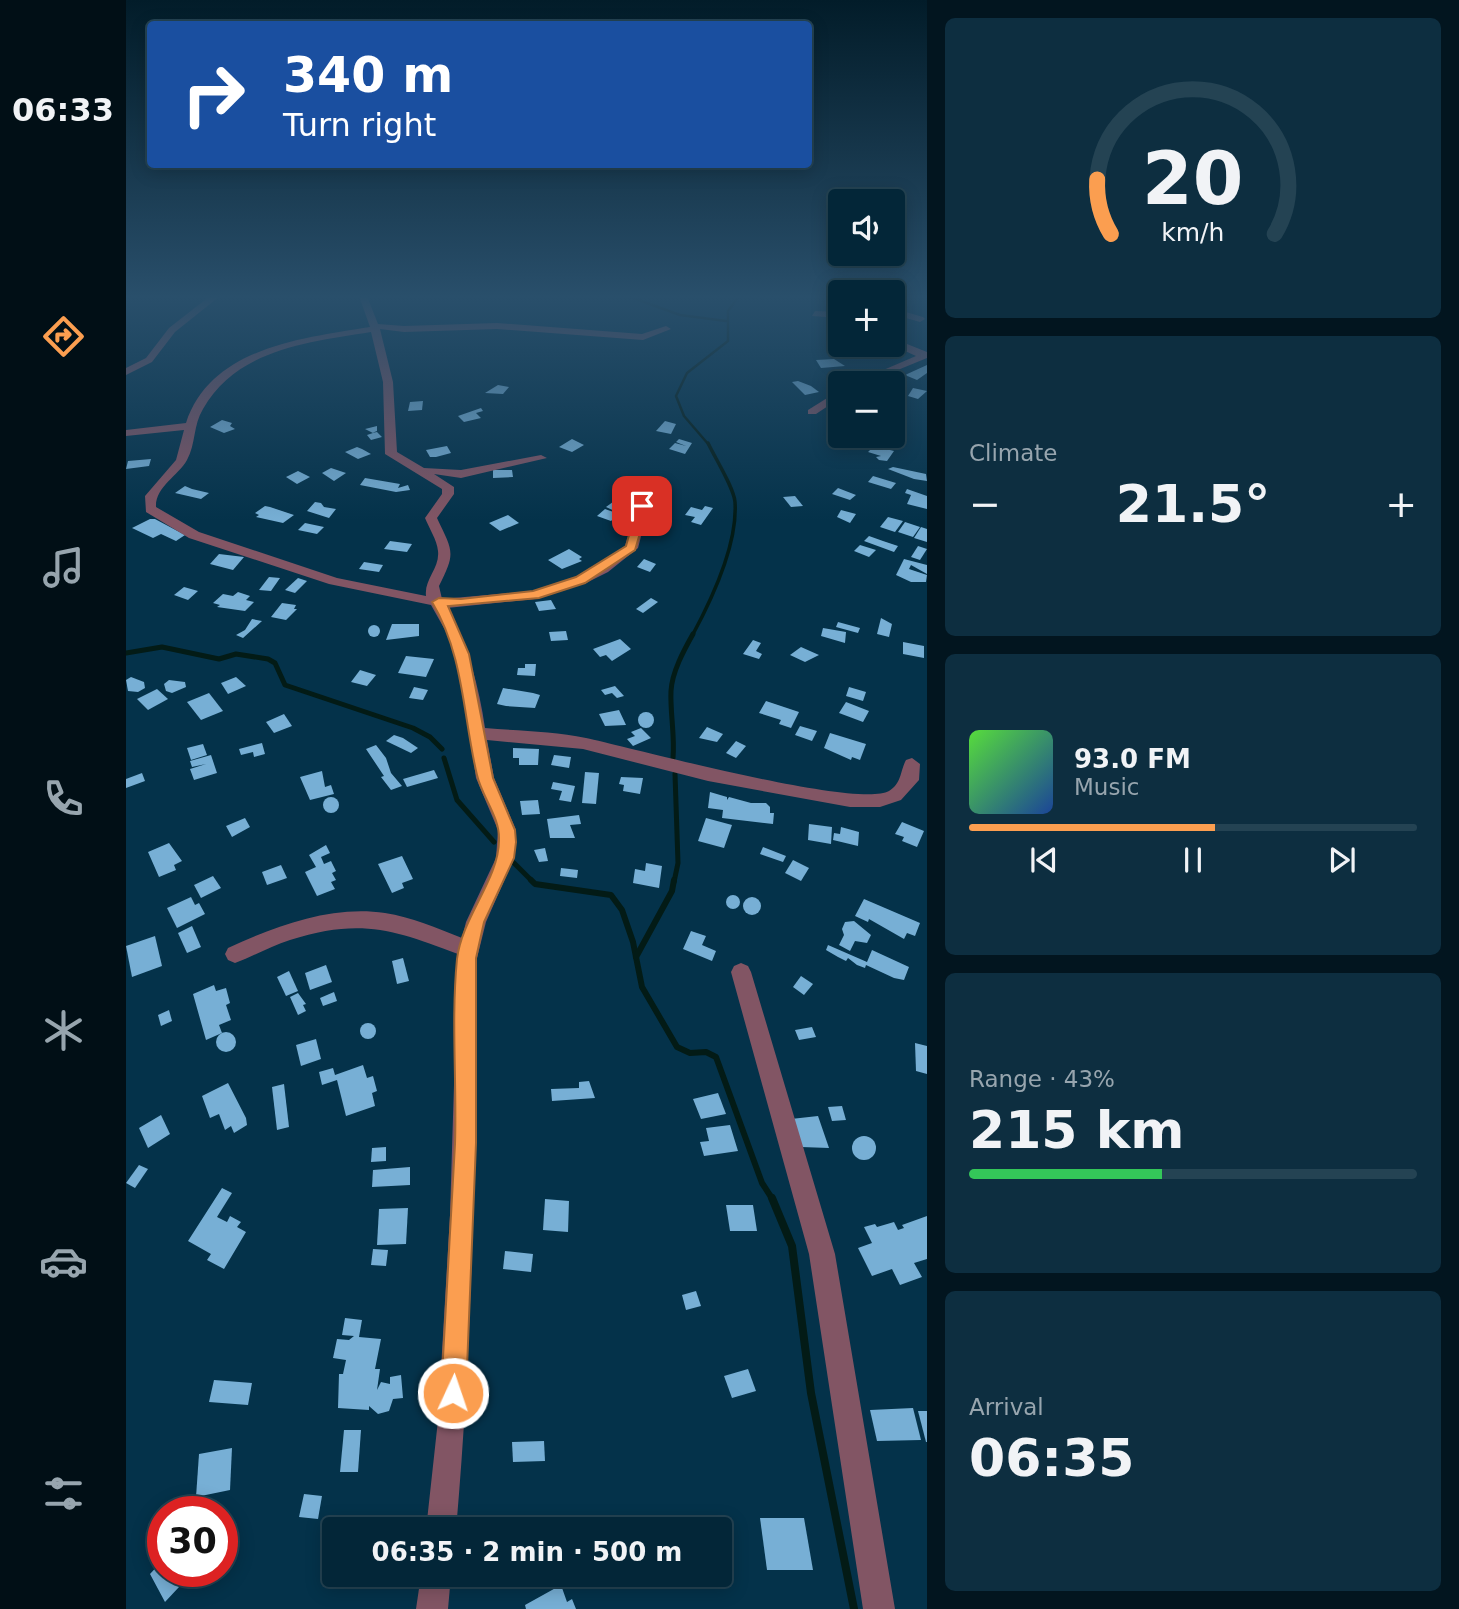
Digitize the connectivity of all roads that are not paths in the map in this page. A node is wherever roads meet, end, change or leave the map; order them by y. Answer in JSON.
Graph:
{"nodes":[{"id":1,"x":230,"y":371,"type":"edge"},
{"id":2,"x":386,"y":371,"type":"edge"},
{"id":3,"x":828,"y":401,"type":"edge"},
{"id":4,"x":812,"y":412,"type":"dead end"},
{"id":5,"x":188,"y":426,"type":"junction"},
{"id":6,"x":126,"y":433,"type":"edge"},
{"id":7,"x":541,"y":458,"type":"dead end"},
{"id":8,"x":415,"y":469,"type":"junction"},
{"id":9,"x":647,"y":491,"type":"dead end"},
{"id":10,"x":439,"y":602,"type":"junction"},
{"id":11,"x":479,"y":733,"type":"junction"},
{"id":12,"x":912,"y":764,"type":"dead end"},
{"id":13,"x":468,"y":949,"type":"junction"},
{"id":14,"x":235,"y":954,"type":"dead end"},
{"id":15,"x":741,"y":972,"type":"dead end"},
{"id":16,"x":442,"y":1517,"type":"edge"},
{"id":17,"x":435,"y":1587,"type":"edge"},
{"id":18,"x":432,"y":1609,"type":"edge"},
{"id":19,"x":879,"y":1609,"type":"edge"}],
"edges":[{"from":1,"to":5,"type":"street"},
{"from":2,"to":8,"type":"street"},
{"from":3,"to":4,"type":"street"},
{"from":5,"to":6,"type":"street"},
{"from":5,"to":10,"type":"street"},
{"from":7,"to":8,"type":"street"},
{"from":8,"to":10,"type":"street"},
{"from":9,"to":10,"type":"street"},
{"from":10,"to":11,"type":"street"},
{"from":11,"to":12,"type":"street"},
{"from":11,"to":13,"type":"street"},
{"from":13,"to":14,"type":"street"},
{"from":13,"to":16,"type":"street"},
{"from":15,"to":19,"type":"street"},
{"from":17,"to":18,"type":"street"}]}
